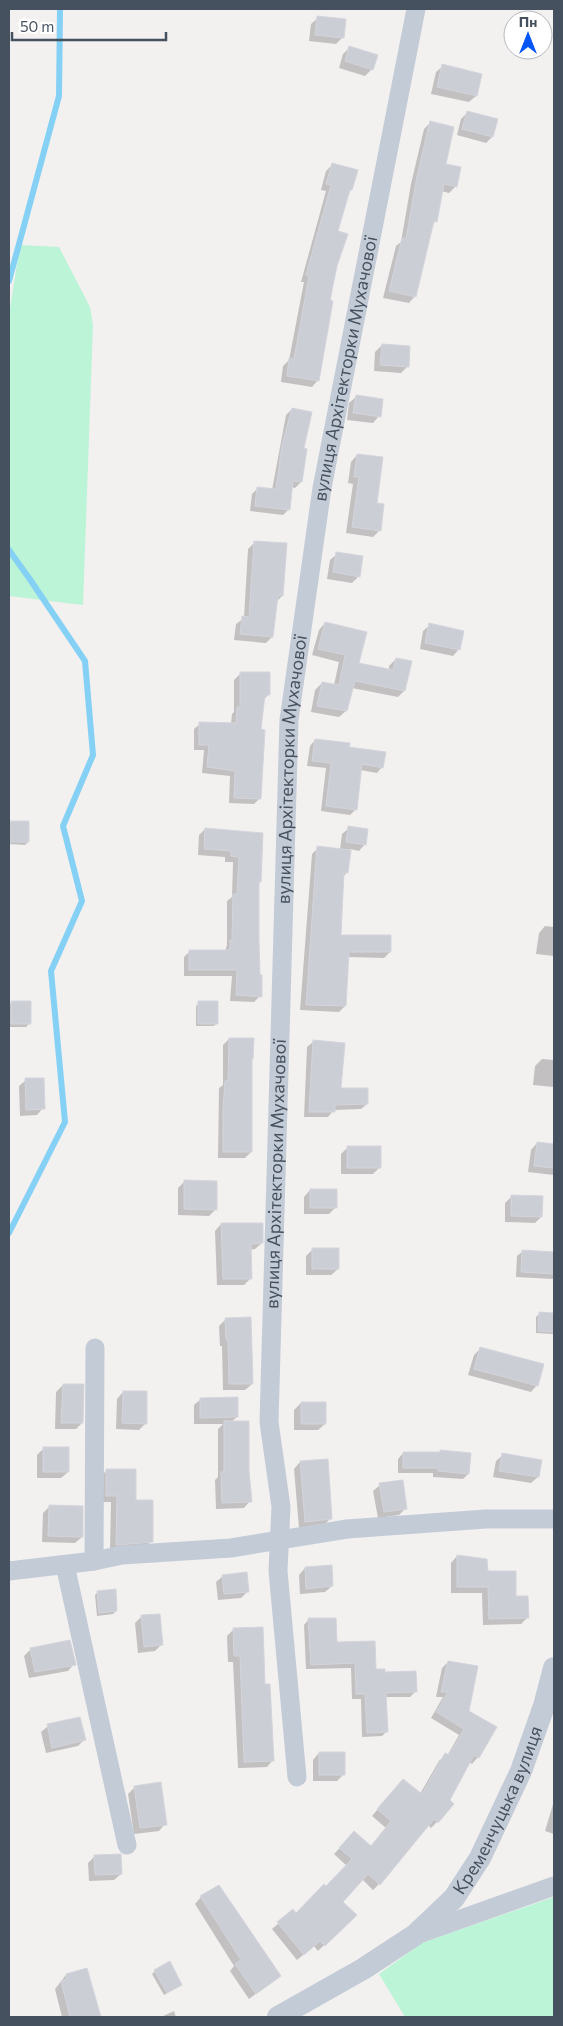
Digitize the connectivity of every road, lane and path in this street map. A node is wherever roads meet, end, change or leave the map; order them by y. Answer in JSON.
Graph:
{"nodes":[{"id":1,"x":416,"y":9,"type":"edge"},
{"id":2,"x":95,"y":1348,"type":"dead end"},
{"id":3,"x":554,"y":1519,"type":"edge"},
{"id":4,"x":281,"y":1540,"type":"junction"},
{"id":5,"x":94,"y":1561,"type":"junction"},
{"id":6,"x":65,"y":1565,"type":"junction"},
{"id":7,"x":9,"y":1571,"type":"edge"},
{"id":8,"x":554,"y":1668,"type":"edge"},
{"id":9,"x":297,"y":1777,"type":"dead end"},
{"id":10,"x":127,"y":1845,"type":"dead end"},
{"id":11,"x":554,"y":1886,"type":"edge"},
{"id":12,"x":415,"y":1935,"type":"junction"},
{"id":13,"x":278,"y":2017,"type":"edge"}],
"edges":[{"from":1,"to":4,"type":"street","name":"вулиця Архітекторки Мухачової"},
{"from":2,"to":5,"type":"street"},
{"from":3,"to":4,"type":"street"},
{"from":4,"to":5,"type":"street"},
{"from":4,"to":9,"type":"street","name":"вулиця Архітекторки Мухачової"},
{"from":5,"to":6,"type":"street"},
{"from":6,"to":7,"type":"street"},
{"from":6,"to":10,"type":"street"},
{"from":8,"to":12,"type":"street","name":"Кременчуцька вулиця"},
{"from":11,"to":12,"type":"street"},
{"from":12,"to":13,"type":"street","name":"Кременчуцька вулиця"}]}
